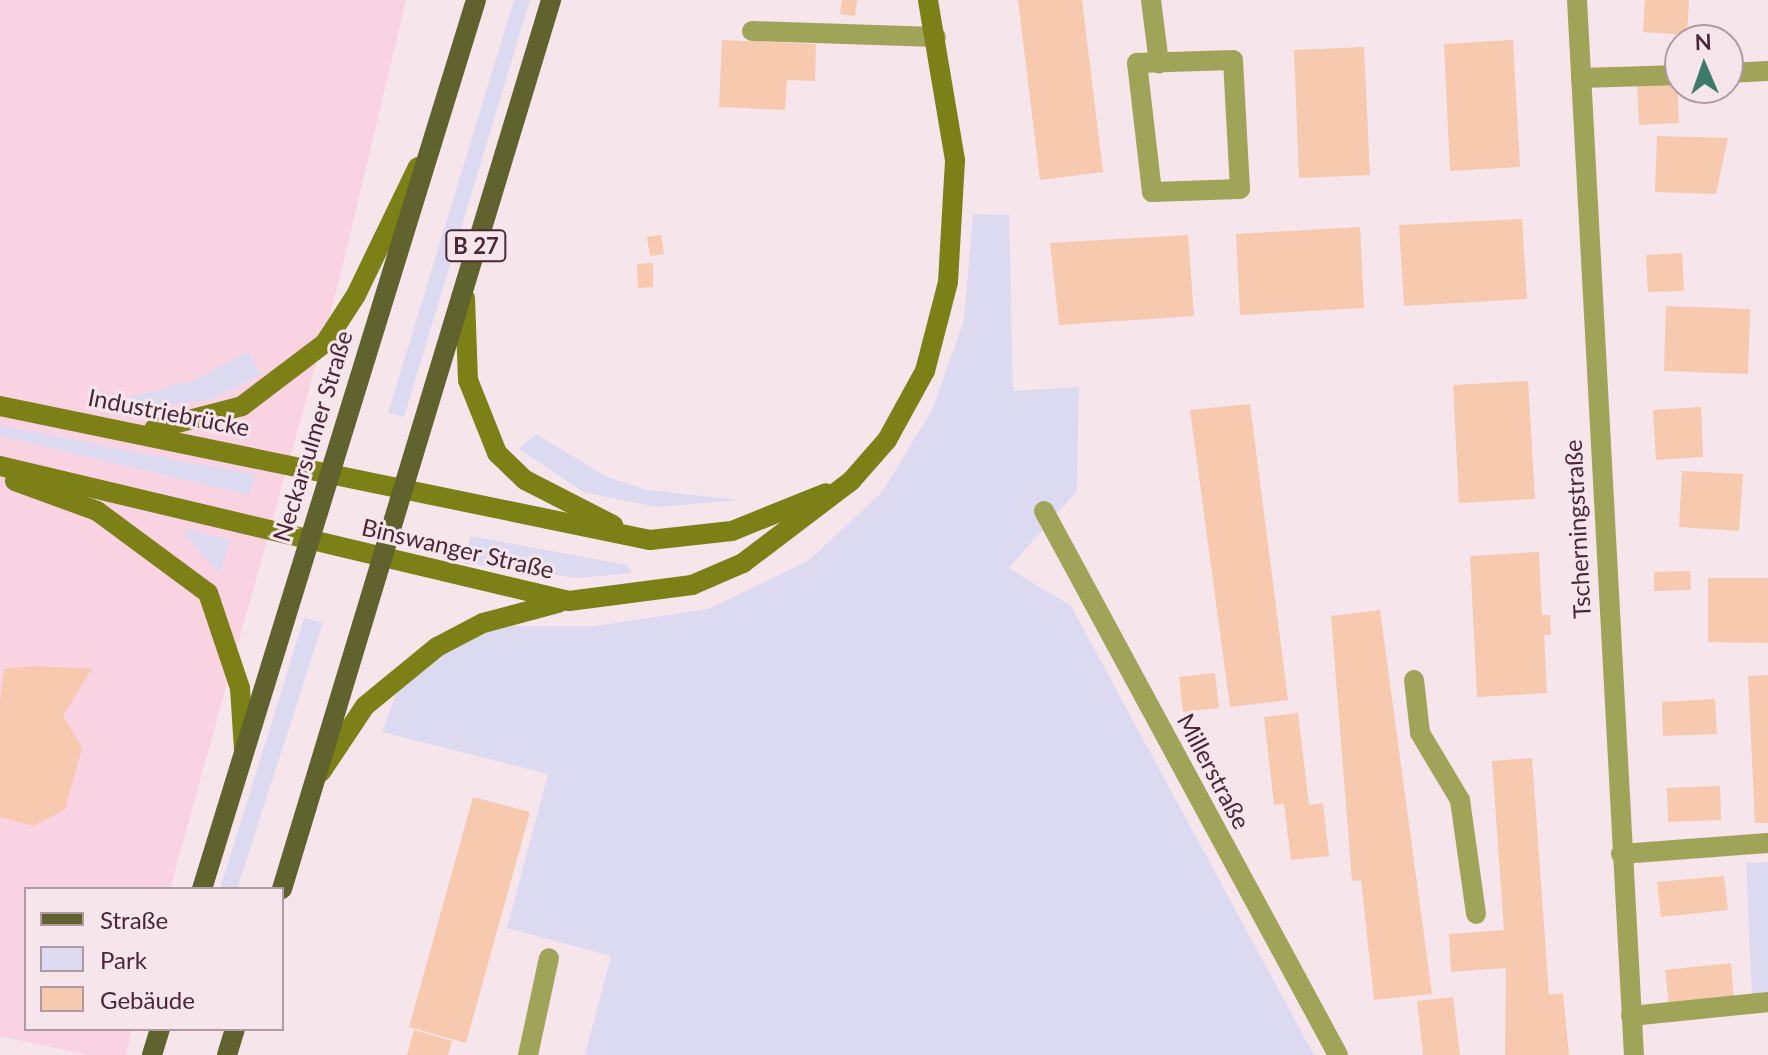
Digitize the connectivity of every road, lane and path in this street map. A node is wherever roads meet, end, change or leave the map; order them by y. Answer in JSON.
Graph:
{"nodes":[{"id":1,"x":476,"y":0,"type":"edge"},
{"id":2,"x":551,"y":0,"type":"edge"},
{"id":3,"x":928,"y":0,"type":"edge"},
{"id":4,"x":1151,"y":0,"type":"edge"},
{"id":5,"x":1577,"y":0,"type":"edge"},
{"id":6,"x":752,"y":31,"type":"dead end"},
{"id":7,"x":936,"y":37,"type":"junction"},
{"id":8,"x":1159,"y":63,"type":"junction"},
{"id":9,"x":1768,"y":71,"type":"edge"},
{"id":10,"x":1744,"y":72,"type":"edge"},
{"id":11,"x":1664,"y":75,"type":"edge"},
{"id":12,"x":1581,"y":78,"type":"junction"},
{"id":13,"x":427,"y":149,"type":"junction"},
{"id":14,"x":467,"y":277,"type":"junction"},
{"id":15,"x":0,"y":406,"type":"edge"},
{"id":16,"x":128,"y":430,"type":"junction"},
{"id":17,"x":0,"y":466,"type":"edge"},
{"id":18,"x":329,"y":471,"type":"junction"},
{"id":19,"x":0,"y":475,"type":"edge"},
{"id":20,"x":851,"y":481,"type":"junction"},
{"id":21,"x":406,"y":492,"type":"junction"},
{"id":22,"x":1044,"y":511,"type":"dead end"},
{"id":23,"x":308,"y":537,"type":"junction"},
{"id":24,"x":650,"y":540,"type":"junction"},
{"id":25,"x":385,"y":560,"type":"junction"},
{"id":26,"x":569,"y":601,"type":"junction"},
{"id":27,"x":1414,"y":680,"type":"dead end"},
{"id":28,"x":244,"y":751,"type":"junction"},
{"id":29,"x":321,"y":772,"type":"junction"},
{"id":30,"x":1768,"y":843,"type":"edge"},
{"id":31,"x":1621,"y":854,"type":"junction"},
{"id":32,"x":203,"y":887,"type":"edge"},
{"id":33,"x":283,"y":887,"type":"edge"},
{"id":34,"x":1476,"y":914,"type":"dead end"},
{"id":35,"x":549,"y":958,"type":"dead end"},
{"id":36,"x":1768,"y":1002,"type":"edge"},
{"id":37,"x":1631,"y":1016,"type":"junction"},
{"id":38,"x":159,"y":1031,"type":"edge"},
{"id":39,"x":234,"y":1031,"type":"edge"},
{"id":40,"x":152,"y":1055,"type":"edge"},
{"id":41,"x":227,"y":1055,"type":"edge"},
{"id":42,"x":528,"y":1055,"type":"edge"},
{"id":43,"x":1338,"y":1055,"type":"edge"},
{"id":44,"x":1634,"y":1055,"type":"edge"}],
"edges":[{"from":1,"to":13,"type":"main road","name":"Neckarsulmer Straße"},
{"from":2,"to":14,"type":"main road","number":"B 27"},
{"from":3,"to":7,"type":"main road","name":"Binswanger Straße"},
{"from":4,"to":8,"type":"street"},
{"from":5,"to":12,"type":"street","name":"Tscherningstraße"},
{"from":6,"to":7,"type":"street"},
{"from":7,"to":20,"type":"main road","name":"Binswanger Straße"},
{"from":8,"to":8,"type":"street"},
{"from":9,"to":10,"type":"street"},
{"from":11,"to":12,"type":"street"},
{"from":12,"to":31,"type":"street","name":"Tscherningstraße"},
{"from":13,"to":16,"type":"main road"},
{"from":13,"to":18,"type":"main road","name":"Neckarsulmer Straße"},
{"from":14,"to":21,"type":"main road","number":"B 27"},
{"from":14,"to":24,"type":"main road"},
{"from":15,"to":16,"type":"main road","name":"Industriebrücke"},
{"from":16,"to":18,"type":"main road","name":"Industriebrücke"},
{"from":17,"to":23,"type":"main road"},
{"from":18,"to":21,"type":"main road","name":"Binswanger Straße"},
{"from":18,"to":23,"type":"main road","name":"Neckarsulmer Straße"},
{"from":19,"to":28,"type":"main road"},
{"from":20,"to":24,"type":"main road","name":"Binswanger Straße"},
{"from":20,"to":26,"type":"main road","name":"Binswanger Straße"},
{"from":21,"to":24,"type":"main road","name":"Binswanger Straße"},
{"from":21,"to":25,"type":"main road","number":"B 27"},
{"from":22,"to":43,"type":"street","name":"Millerstraße"},
{"from":23,"to":25,"type":"main road","name":"Binswanger Straße"},
{"from":23,"to":28,"type":"main road","name":"Neckarsulmer Straße"},
{"from":25,"to":26,"type":"main road","name":"Binswanger Straße"},
{"from":25,"to":29,"type":"main road","number":"B 27"},
{"from":26,"to":29,"type":"main road"},
{"from":27,"to":34,"type":"street"},
{"from":28,"to":32,"type":"main road","name":"Neckarsulmer Straße"},
{"from":29,"to":33,"type":"main road","number":"B 27"},
{"from":30,"to":31,"type":"street"},
{"from":31,"to":37,"type":"street","name":"Tscherningstraße"},
{"from":35,"to":42,"type":"street"},
{"from":36,"to":37,"type":"street"},
{"from":37,"to":44,"type":"street","name":"Tscherningstraße"},
{"from":38,"to":40,"type":"main road"},
{"from":39,"to":41,"type":"main road"}]}
